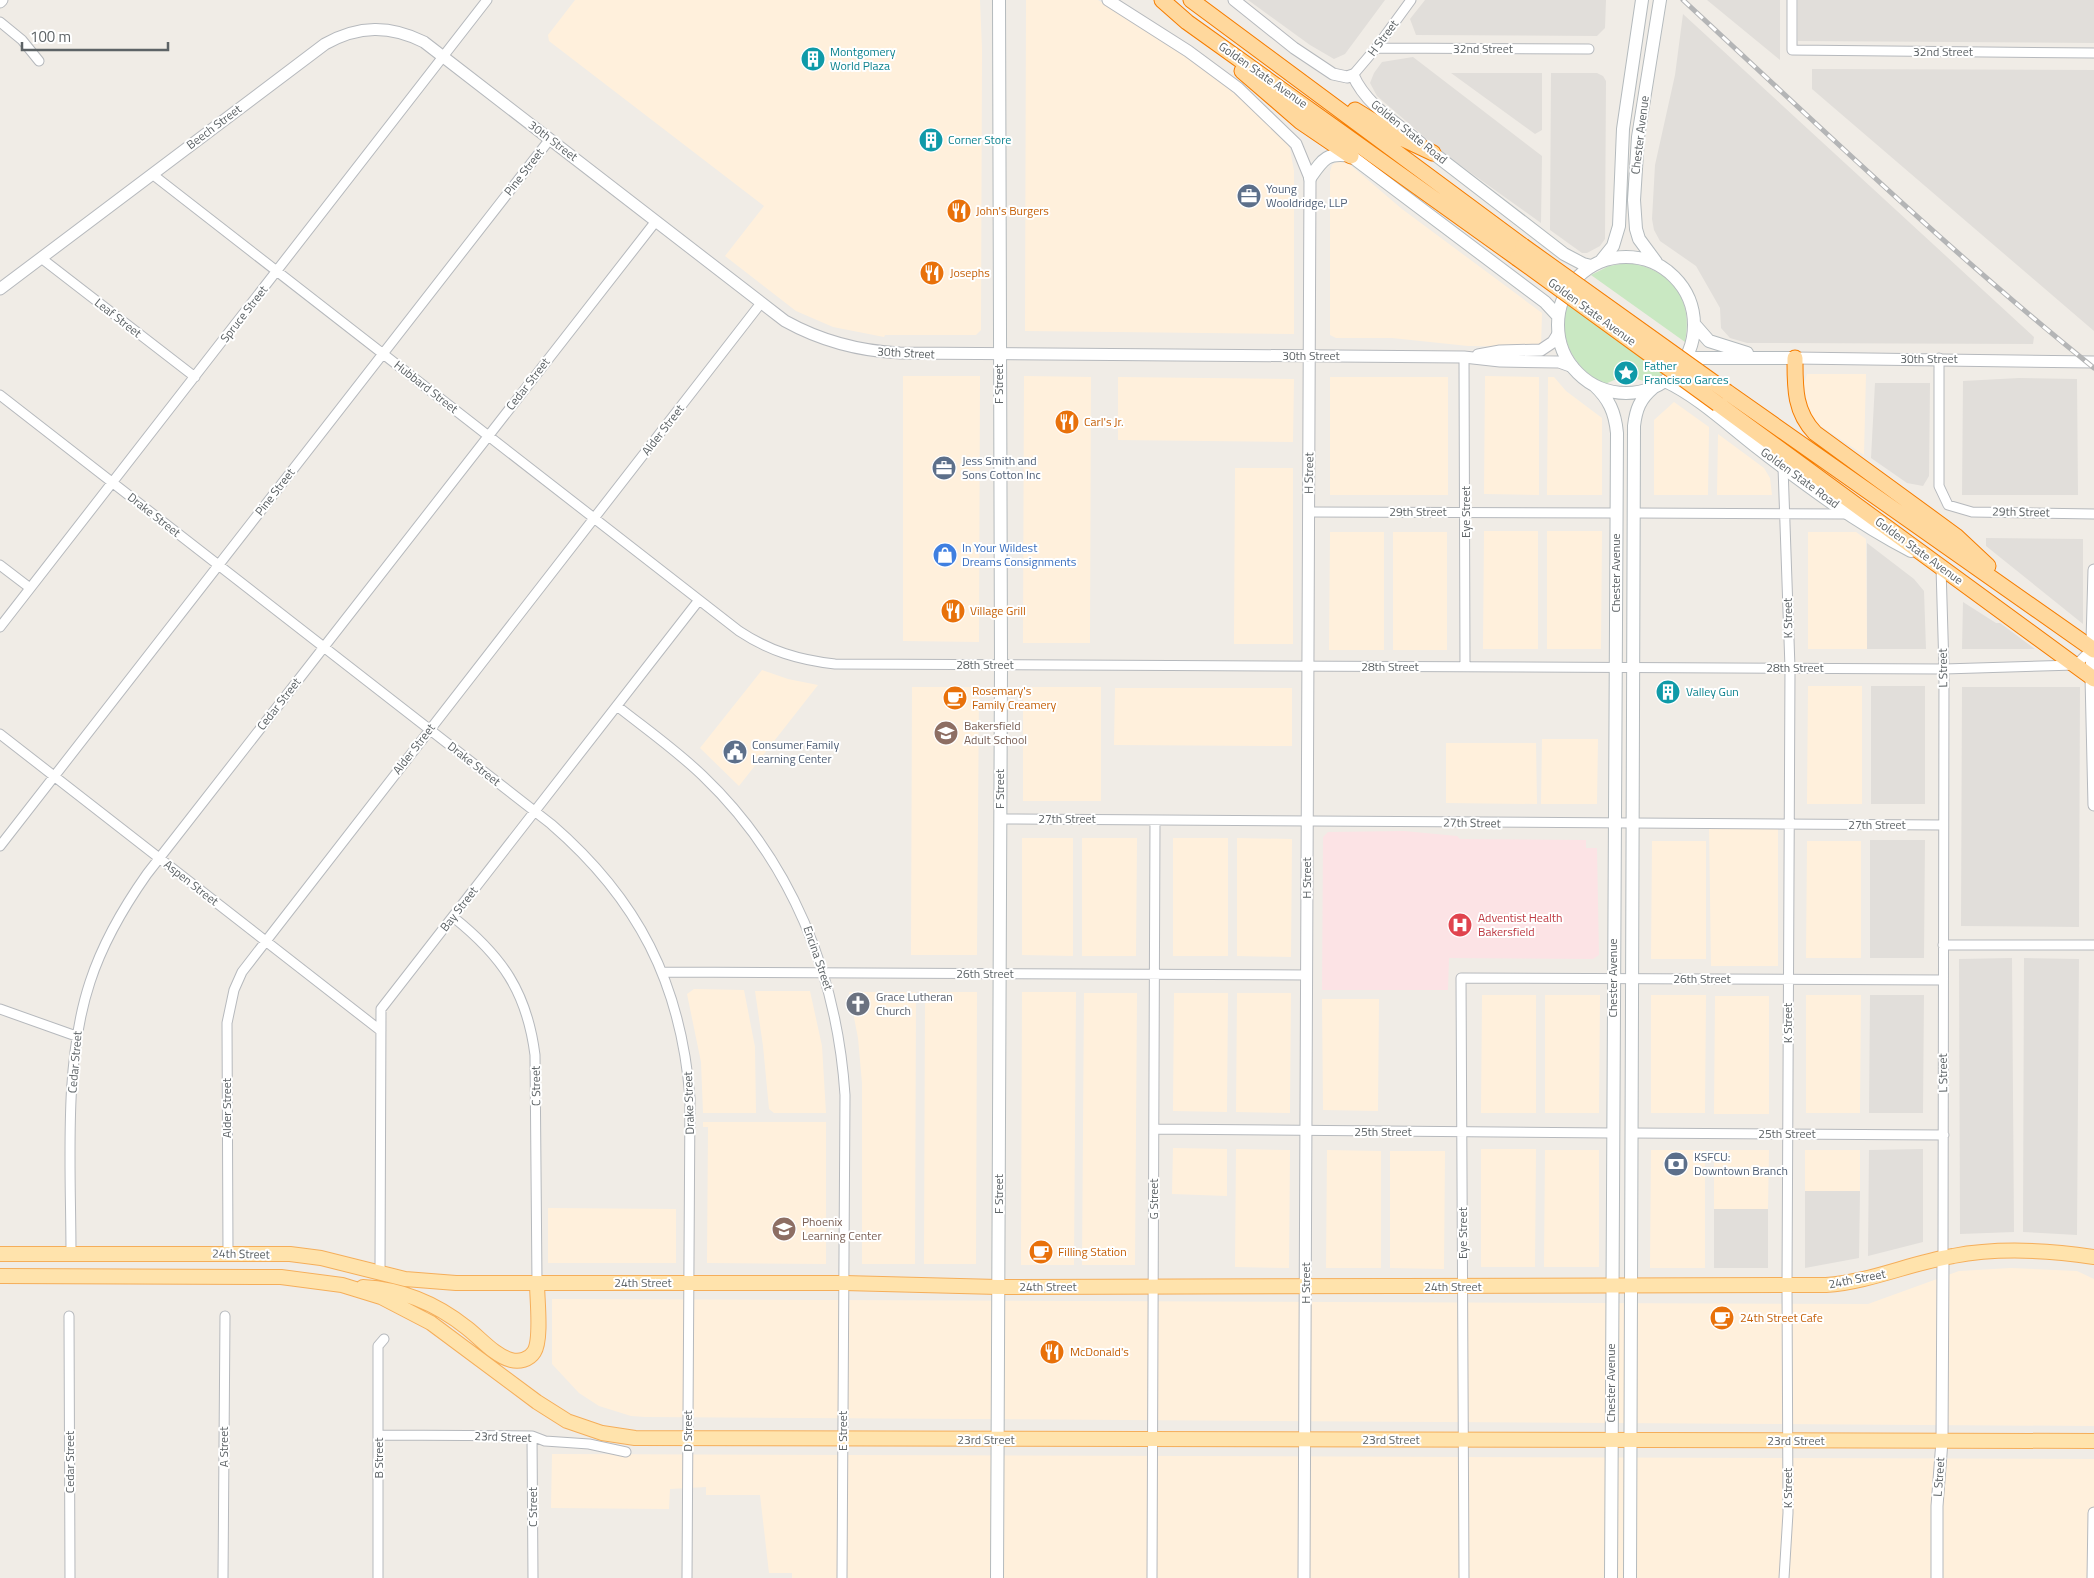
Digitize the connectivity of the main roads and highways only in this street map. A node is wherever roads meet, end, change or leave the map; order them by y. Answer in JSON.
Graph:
{"nodes":[{"id":1,"x":999,"y":0,"type":"edge"},
{"id":2,"x":1162,"y":0,"type":"edge"},
{"id":3,"x":1191,"y":0,"type":"edge"},
{"id":4,"x":1642,"y":0,"type":"edge"},
{"id":5,"x":1660,"y":0,"type":"edge"},
{"id":6,"x":1187,"y":22,"type":"junction"},
{"id":7,"x":1280,"y":65,"type":"junction"},
{"id":8,"x":1433,"y":153,"type":"joint"},
{"id":9,"x":1351,"y":156,"type":"junction"},
{"id":10,"x":1310,"y":178,"type":"road end"},
{"id":11,"x":1520,"y":252,"type":"junction"},
{"id":12,"x":1596,"y":264,"type":"junction"},
{"id":13,"x":1658,"y":264,"type":"junction"},
{"id":14,"x":1558,"y":316,"type":"junction"},
{"id":15,"x":1695,"y":325,"type":"junction"},
{"id":16,"x":1686,"y":358,"type":"junction"},
{"id":17,"x":1764,"y":358,"type":"junction"},
{"id":18,"x":1795,"y":358,"type":"joint"},
{"id":19,"x":1665,"y":381,"type":"junction"},
{"id":20,"x":1594,"y":385,"type":"junction"},
{"id":21,"x":1653,"y":388,"type":"junction"},
{"id":22,"x":1722,"y":398,"type":"junction"},
{"id":23,"x":1941,"y":567,"type":"junction"},
{"id":24,"x":2020,"y":597,"type":"junction"},
{"id":25,"x":2093,"y":650,"type":"edge"},
{"id":26,"x":2093,"y":678,"type":"edge"},
{"id":27,"x":1612,"y":1134,"type":"junction"},
{"id":28,"x":1630,"y":1195,"type":"junction"},
{"id":29,"x":0,"y":1254,"type":"edge"},
{"id":30,"x":2094,"y":1257,"type":"edge"},
{"id":31,"x":0,"y":1276,"type":"edge"},
{"id":32,"x":537,"y":1283,"type":"junction"},
{"id":33,"x":342,"y":1286,"type":"junction"},
{"id":34,"x":998,"y":1287,"type":"junction"},
{"id":35,"x":1611,"y":1287,"type":"junction"},
{"id":36,"x":1630,"y":1287,"type":"junction"},
{"id":37,"x":688,"y":1439,"type":"joint"},
{"id":38,"x":998,"y":1440,"type":"junction"},
{"id":39,"x":1610,"y":1441,"type":"junction"},
{"id":40,"x":1629,"y":1441,"type":"junction"},
{"id":41,"x":2094,"y":1441,"type":"edge"},
{"id":42,"x":997,"y":1578,"type":"edge"},
{"id":43,"x":1611,"y":1578,"type":"edge"},
{"id":44,"x":1630,"y":1578,"type":"edge"}],
"edges":[{"from":1,"to":34,"type":"main road","name":"F Street"},
{"from":2,"to":6,"type":"highway","name":"Golden State Avenue"},
{"from":3,"to":7,"type":"highway","name":"Golden State Avenue"},
{"from":4,"to":12,"type":"main road","name":"Chester Avenue"},
{"from":5,"to":13,"type":"main road","name":"Chester Avenue"},
{"from":6,"to":9,"type":"highway"},
{"from":6,"to":11,"type":"highway","name":"Golden State Avenue"},
{"from":7,"to":8,"type":"highway"},
{"from":7,"to":11,"type":"highway","name":"Golden State Avenue"},
{"from":8,"to":12,"type":"main road","name":"Golden State Road"},
{"from":9,"to":10,"type":"main road"},
{"from":9,"to":14,"type":"main road"},
{"from":11,"to":22,"type":"highway","name":"Golden State Avenue","bridge":true},
{"from":12,"to":13,"type":"main road"},
{"from":12,"to":14,"type":"main road"},
{"from":13,"to":15,"type":"main road"},
{"from":14,"to":20,"type":"main road"},
{"from":15,"to":16,"type":"main road"},
{"from":15,"to":17,"type":"main road","name":"30th Street"},
{"from":16,"to":17,"type":"main road","name":"30th Street"},
{"from":16,"to":19,"type":"main road"},
{"from":17,"to":18,"type":"main road","name":"30th Street"},
{"from":18,"to":24,"type":"highway"},
{"from":19,"to":21,"type":"main road"},
{"from":19,"to":23,"type":"main road","name":"Golden State Road"},
{"from":20,"to":21,"type":"main road"},
{"from":20,"to":27,"type":"main road","name":"Chester Avenue"},
{"from":21,"to":28,"type":"main road","name":"Chester Avenue"},
{"from":22,"to":23,"type":"highway","name":"Golden State Avenue"},
{"from":22,"to":24,"type":"highway","name":"Golden State Avenue"},
{"from":23,"to":26,"type":"highway","name":"Golden State Avenue"},
{"from":24,"to":25,"type":"highway","name":"Golden State Avenue"},
{"from":27,"to":28,"type":"main road"},
{"from":27,"to":35,"type":"main road","name":"Chester Avenue"},
{"from":28,"to":36,"type":"main road","name":"Chester Avenue"},
{"from":29,"to":32,"type":"main road","name":"24th Street"},
{"from":30,"to":36,"type":"main road","name":"24th Street"},
{"from":31,"to":33,"type":"main road","name":"24th Street"},
{"from":32,"to":33,"type":"main road"},
{"from":32,"to":34,"type":"main road","name":"24th Street"},
{"from":33,"to":37,"type":"main road","name":"24th Street"},
{"from":34,"to":35,"type":"main road","name":"24th Street"},
{"from":34,"to":38,"type":"main road","name":"F Street"},
{"from":35,"to":36,"type":"main road","name":"24th Street"},
{"from":35,"to":39,"type":"main road","name":"Chester Avenue"},
{"from":36,"to":40,"type":"main road","name":"Chester Avenue"},
{"from":37,"to":38,"type":"main road","name":"23rd Street"},
{"from":38,"to":39,"type":"main road","name":"23rd Street"},
{"from":38,"to":42,"type":"main road","name":"F Street"},
{"from":39,"to":40,"type":"main road","name":"23rd Street"},
{"from":39,"to":43,"type":"main road","name":"Chester Avenue"},
{"from":40,"to":41,"type":"main road","name":"23rd Street"},
{"from":40,"to":44,"type":"main road","name":"Chester Avenue"}]}
